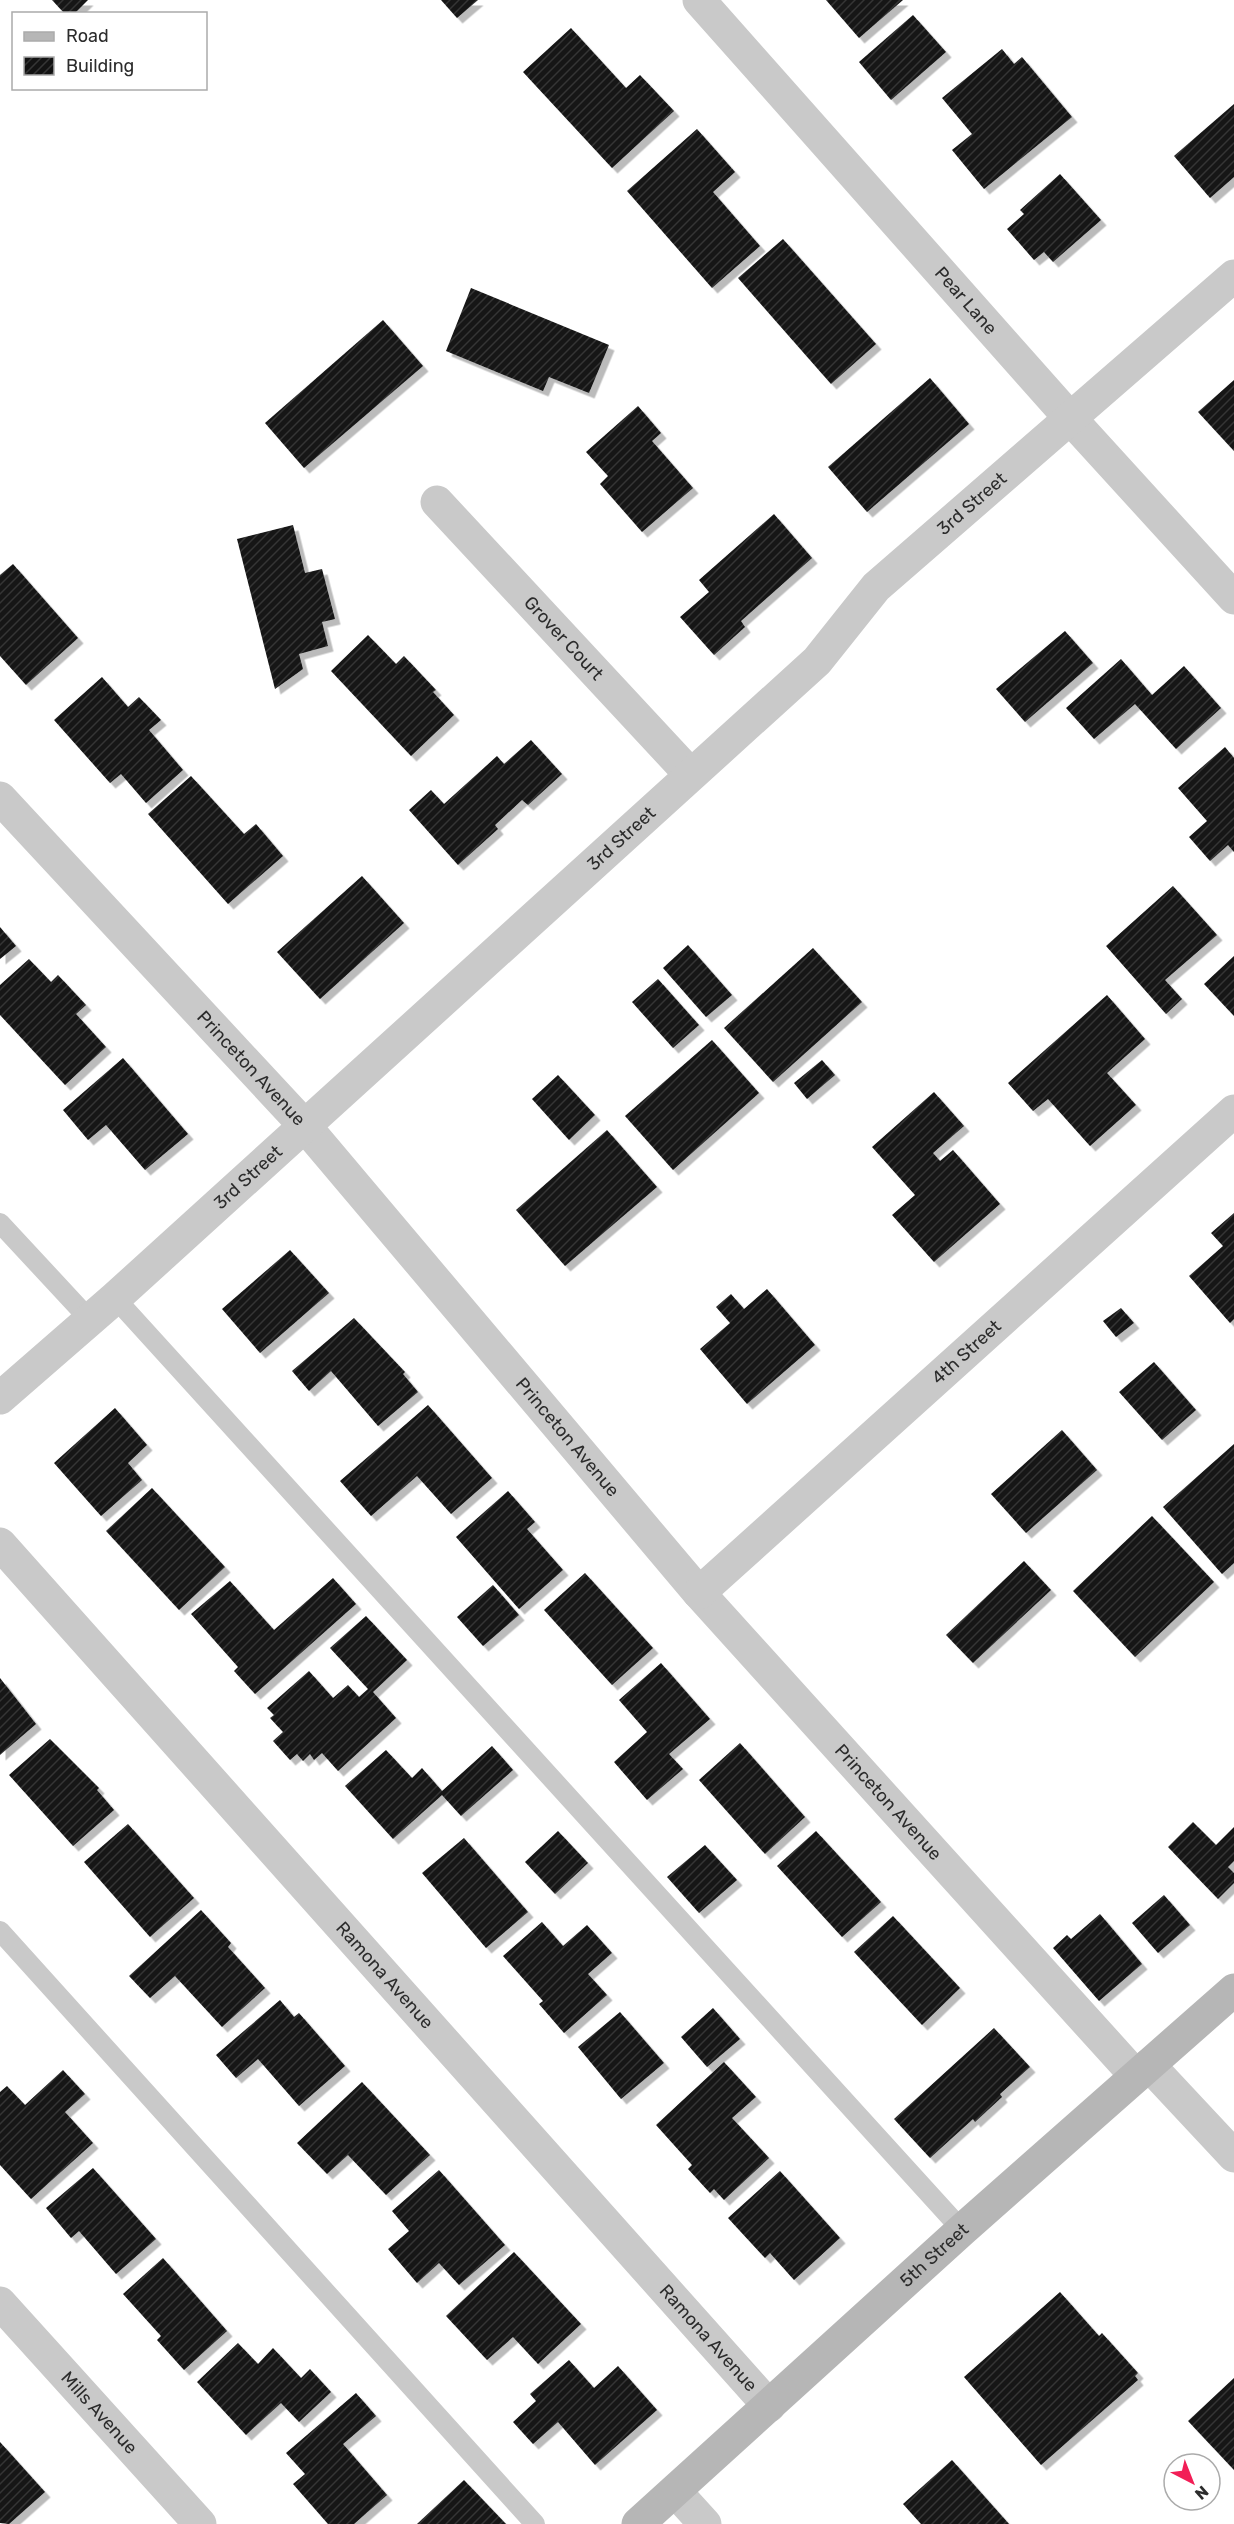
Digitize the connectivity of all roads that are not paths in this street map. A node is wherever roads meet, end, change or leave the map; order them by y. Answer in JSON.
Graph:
{"nodes":[{"id":1,"x":699,"y":0,"type":"edge"},
{"id":2,"x":1234,"y":276,"type":"edge"},
{"id":3,"x":1069,"y":417,"type":"junction"},
{"id":4,"x":437,"y":502,"type":"dead end"},
{"id":5,"x":1234,"y":598,"type":"edge"},
{"id":6,"x":690,"y":774,"type":"junction"},
{"id":7,"x":0,"y":798,"type":"edge"},
{"id":8,"x":1234,"y":1111,"type":"edge"},
{"id":9,"x":304,"y":1125,"type":"junction"},
{"id":10,"x":0,"y":1223,"type":"edge"},
{"id":11,"x":115,"y":1298,"type":"junction"},
{"id":12,"x":90,"y":1320,"type":"junction"},
{"id":13,"x":0,"y":1398,"type":"edge"},
{"id":14,"x":0,"y":1544,"type":"edge"},
{"id":15,"x":699,"y":1593,"type":"junction"},
{"id":16,"x":0,"y":1931,"type":"edge"},
{"id":17,"x":1234,"y":1990,"type":"edge"},
{"id":18,"x":1142,"y":2071,"type":"junction"},
{"id":19,"x":1234,"y":2156,"type":"edge"},
{"id":20,"x":962,"y":2230,"type":"junction"},
{"id":21,"x":0,"y":2303,"type":"edge"},
{"id":22,"x":769,"y":2406,"type":"junction"},
{"id":23,"x":675,"y":2491,"type":"junction"},
{"id":24,"x":200,"y":2524,"type":"edge"},
{"id":25,"x":535,"y":2524,"type":"edge"},
{"id":26,"x":638,"y":2524,"type":"edge"},
{"id":27,"x":705,"y":2524,"type":"edge"}],
"edges":[{"from":1,"to":3,"type":"street","name":"Pear Lane"},
{"from":2,"to":3,"type":"street","name":"3rd Street"},
{"from":3,"to":5,"type":"street","name":"Pear Lane"},
{"from":3,"to":6,"type":"street","name":"3rd Street"},
{"from":4,"to":6,"type":"street","name":"Grover Court"},
{"from":6,"to":9,"type":"street","name":"3rd Street"},
{"from":7,"to":9,"type":"street","name":"Princeton Avenue"},
{"from":8,"to":15,"type":"street","name":"4th Street"},
{"from":9,"to":11,"type":"street","name":"3rd Street"},
{"from":9,"to":15,"type":"street","name":"Princeton Avenue"},
{"from":10,"to":12,"type":"lane"},
{"from":11,"to":12,"type":"street","name":"3rd Street"},
{"from":11,"to":20,"type":"lane"},
{"from":12,"to":13,"type":"street","name":"3rd Street"},
{"from":14,"to":22,"type":"street","name":"Ramona Avenue"},
{"from":15,"to":18,"type":"street","name":"Princeton Avenue"},
{"from":16,"to":25,"type":"lane"},
{"from":17,"to":18,"type":"main road","name":"5th Street"},
{"from":18,"to":19,"type":"street","name":"Princeton Avenue"},
{"from":18,"to":20,"type":"main road","name":"5th Street"},
{"from":20,"to":22,"type":"main road","name":"5th Street"},
{"from":21,"to":24,"type":"street","name":"Mills Avenue"},
{"from":22,"to":23,"type":"main road","name":"5th Street"},
{"from":23,"to":26,"type":"main road","name":"5th Street"},
{"from":23,"to":27,"type":"street"}]}
